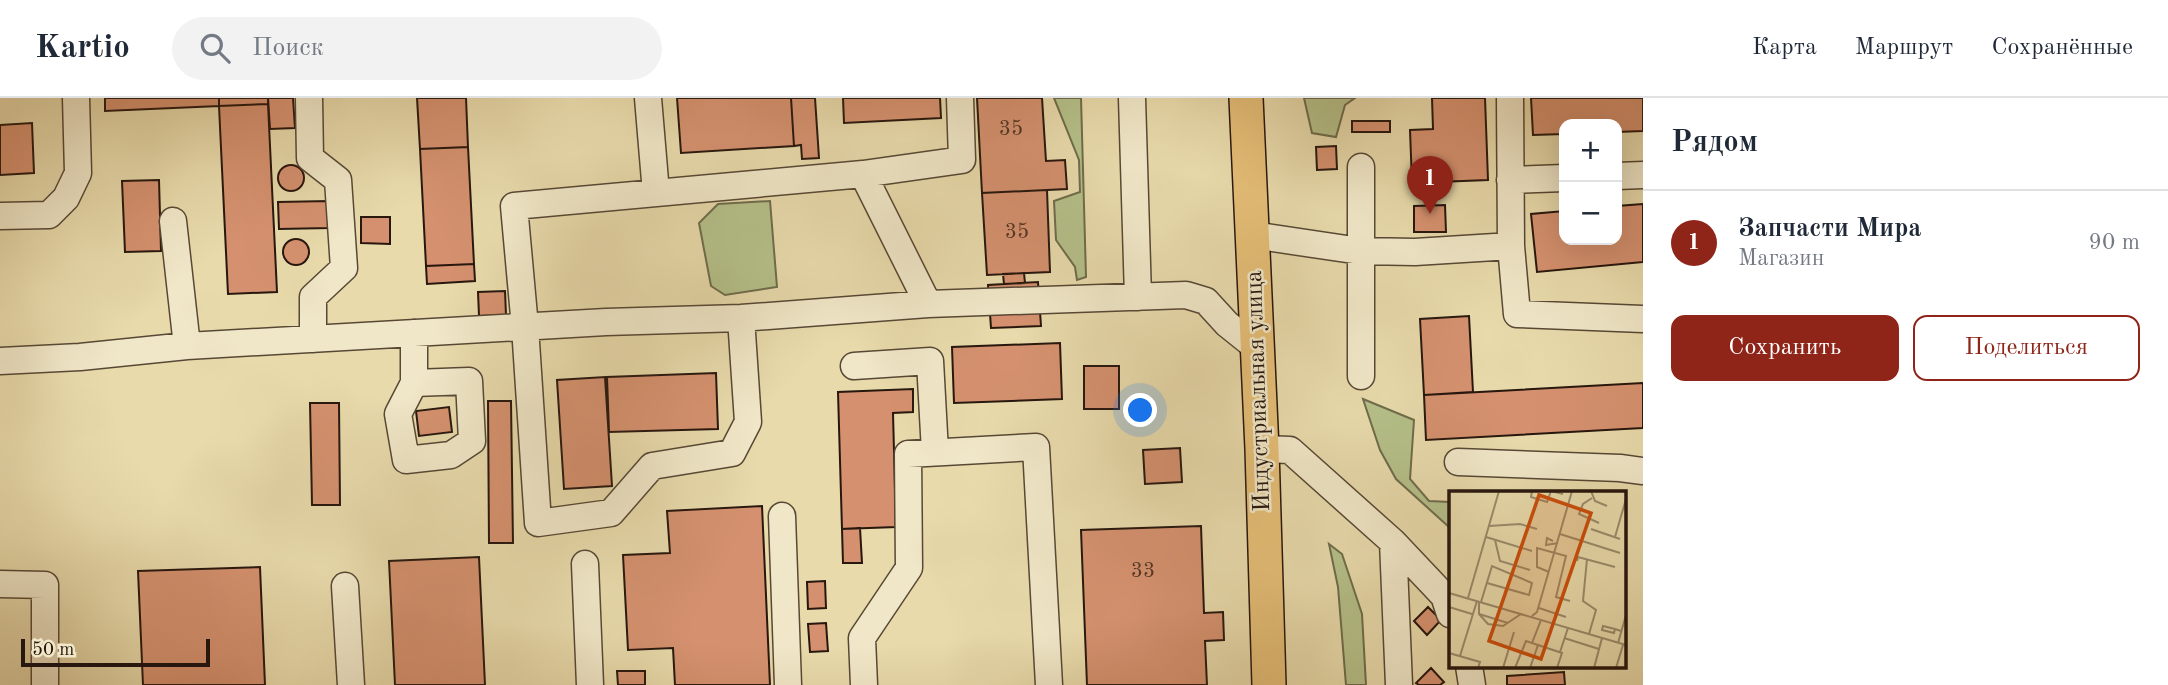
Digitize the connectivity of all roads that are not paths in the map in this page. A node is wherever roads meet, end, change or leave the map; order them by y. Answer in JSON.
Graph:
{"nodes":[{"id":1,"x":76,"y":98,"type":"edge"},
{"id":2,"x":309,"y":98,"type":"edge"},
{"id":3,"x":648,"y":98,"type":"edge"},
{"id":4,"x":960,"y":98,"type":"edge"},
{"id":5,"x":1132,"y":98,"type":"edge"},
{"id":6,"x":1246,"y":98,"type":"edge"},
{"id":7,"x":1510,"y":98,"type":"edge"},
{"id":8,"x":1361,"y":167,"type":"dead end"},
{"id":9,"x":863,"y":174,"type":"junction"},
{"id":10,"x":1643,"y":175,"type":"edge"},
{"id":11,"x":1622,"y":176,"type":"edge"},
{"id":12,"x":1559,"y":178,"type":"edge"},
{"id":13,"x":1510,"y":180,"type":"junction"},
{"id":14,"x":656,"y":193,"type":"junction"},
{"id":15,"x":0,"y":216,"type":"edge"},
{"id":16,"x":173,"y":221,"type":"dead end"},
{"id":17,"x":1252,"y":235,"type":"junction"},
{"id":18,"x":1511,"y":247,"type":"junction"},
{"id":19,"x":1360,"y":251,"type":"junction"},
{"id":20,"x":1138,"y":296,"type":"junction"},
{"id":21,"x":928,"y":304,"type":"junction"},
{"id":22,"x":741,"y":318,"type":"junction"},
{"id":23,"x":1643,"y":319,"type":"edge"},
{"id":24,"x":525,"y":327,"type":"junction"},
{"id":25,"x":414,"y":333,"type":"junction"},
{"id":26,"x":313,"y":339,"type":"junction"},
{"id":27,"x":187,"y":346,"type":"junction"},
{"id":28,"x":1258,"y":348,"type":"junction"},
{"id":29,"x":0,"y":361,"type":"edge"},
{"id":30,"x":854,"y":366,"type":"dead end"},
{"id":31,"x":1361,"y":376,"type":"dead end"},
{"id":32,"x":414,"y":383,"type":"dead end"},
{"id":33,"x":1262,"y":449,"type":"junction"},
{"id":34,"x":935,"y":452,"type":"junction"},
{"id":35,"x":1458,"y":462,"type":"dead end"},
{"id":36,"x":1643,"y":471,"type":"edge"},
{"id":37,"x":782,"y":516,"type":"dead end"},
{"id":38,"x":1393,"y":542,"type":"junction"},
{"id":39,"x":585,"y":564,"type":"dead end"},
{"id":40,"x":0,"y":584,"type":"edge"},
{"id":41,"x":345,"y":586,"type":"dead end"},
{"id":42,"x":1449,"y":609,"type":"edge"},
{"id":43,"x":45,"y":685,"type":"edge"},
{"id":44,"x":351,"y":685,"type":"edge"},
{"id":45,"x":590,"y":685,"type":"edge"},
{"id":46,"x":788,"y":685,"type":"edge"},
{"id":47,"x":864,"y":685,"type":"edge"},
{"id":48,"x":1049,"y":685,"type":"edge"},
{"id":49,"x":1269,"y":685,"type":"edge"},
{"id":50,"x":1399,"y":685,"type":"edge"}],
"edges":[{"from":1,"to":15,"type":"lane"},
{"from":2,"to":26,"type":"lane"},
{"from":3,"to":14,"type":"lane"},
{"from":4,"to":9,"type":"lane"},
{"from":5,"to":20,"type":"lane"},
{"from":6,"to":17,"type":"main road","name":"Индустриальная улица"},
{"from":7,"to":13,"type":"lane"},
{"from":8,"to":19,"type":"lane"},
{"from":9,"to":14,"type":"lane"},
{"from":9,"to":21,"type":"lane"},
{"from":10,"to":11,"type":"lane"},
{"from":12,"to":13,"type":"lane"},
{"from":13,"to":18,"type":"lane"},
{"from":14,"to":24,"type":"lane"},
{"from":16,"to":27,"type":"lane"},
{"from":17,"to":19,"type":"lane"},
{"from":17,"to":28,"type":"main road","name":"Индустриальная улица"},
{"from":18,"to":19,"type":"lane"},
{"from":18,"to":23,"type":"lane"},
{"from":19,"to":31,"type":"lane"},
{"from":20,"to":21,"type":"lane"},
{"from":20,"to":28,"type":"lane"},
{"from":21,"to":22,"type":"lane"},
{"from":22,"to":24,"type":"lane"},
{"from":22,"to":24,"type":"lane"},
{"from":24,"to":25,"type":"lane"},
{"from":25,"to":26,"type":"lane"},
{"from":25,"to":32,"type":"lane"},
{"from":26,"to":27,"type":"lane"},
{"from":27,"to":29,"type":"lane"},
{"from":28,"to":33,"type":"main road","name":"Индустриальная улица"},
{"from":30,"to":34,"type":"lane"},
{"from":33,"to":38,"type":"lane"},
{"from":33,"to":49,"type":"main road","name":"Индустриальная улица"},
{"from":34,"to":47,"type":"lane"},
{"from":34,"to":48,"type":"lane"},
{"from":35,"to":36,"type":"lane"},
{"from":37,"to":46,"type":"lane"},
{"from":38,"to":42,"type":"lane"},
{"from":38,"to":50,"type":"lane"},
{"from":39,"to":45,"type":"lane"},
{"from":40,"to":43,"type":"lane"},
{"from":41,"to":44,"type":"lane"}]}
